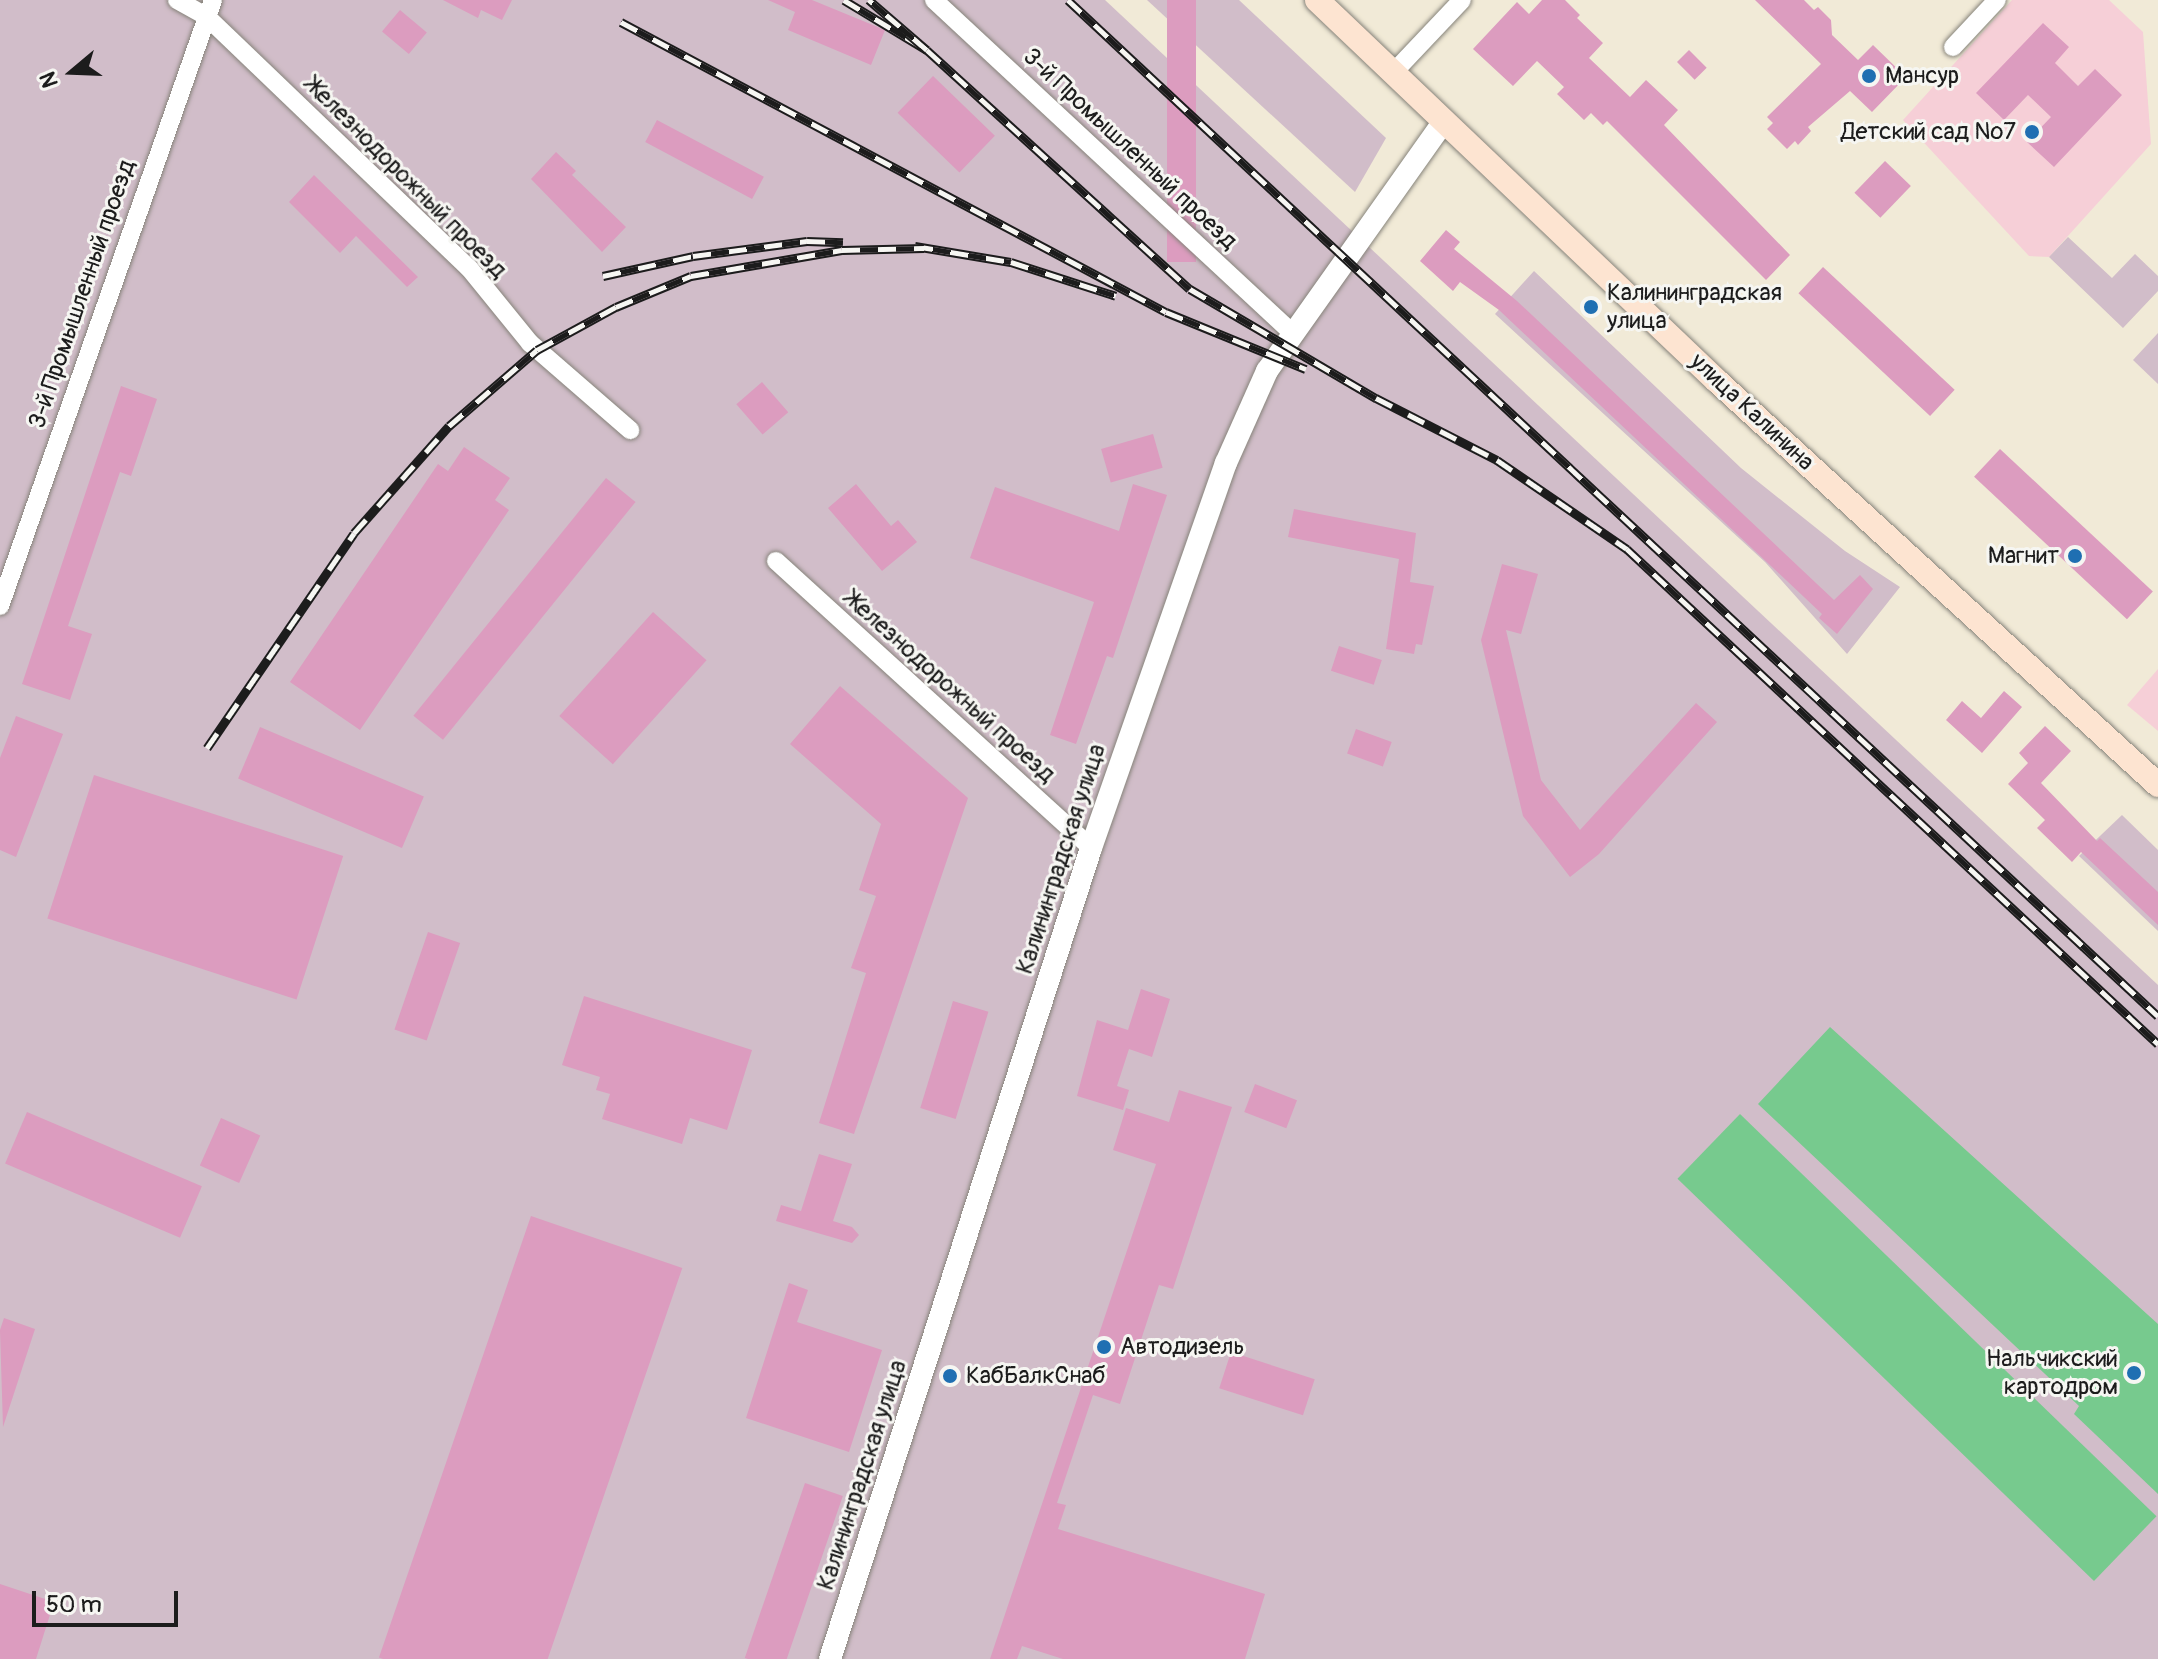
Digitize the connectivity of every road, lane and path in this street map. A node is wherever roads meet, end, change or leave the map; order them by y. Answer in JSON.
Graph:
{"nodes":[{"id":1,"x":177,"y":0,"type":"edge"},
{"id":2,"x":934,"y":0,"type":"edge"},
{"id":3,"x":1317,"y":0,"type":"edge"},
{"id":4,"x":1462,"y":0,"type":"edge"},
{"id":5,"x":1997,"y":0,"type":"edge"},
{"id":6,"x":210,"y":8,"type":"edge"},
{"id":7,"x":1953,"y":47,"type":"dead end"},
{"id":8,"x":1393,"y":73,"type":"junction"},
{"id":9,"x":1443,"y":122,"type":"junction"},
{"id":10,"x":1294,"y":334,"type":"junction"},
{"id":11,"x":630,"y":430,"type":"dead end"},
{"id":12,"x":776,"y":561,"type":"dead end"},
{"id":13,"x":0,"y":606,"type":"edge"},
{"id":14,"x":2158,"y":785,"type":"edge"},
{"id":15,"x":1091,"y":848,"type":"junction"},
{"id":16,"x":830,"y":1659,"type":"edge"}],
"edges":[{"from":1,"to":6,"type":"street","name":"Железнодорожный проезд"},
{"from":2,"to":10,"type":"street","name":"3-й Промышленный проезд"},
{"from":3,"to":8,"type":"main road","name":"улица Калинина"},
{"from":4,"to":8,"type":"street"},
{"from":5,"to":7,"type":"street"},
{"from":6,"to":11,"type":"street","name":"Железнодорожный проезд"},
{"from":6,"to":13,"type":"street","name":"3-й Промышленный проезд"},
{"from":8,"to":9,"type":"main road","name":"улица Калинина"},
{"from":9,"to":10,"type":"street","name":"Калининградская улица"},
{"from":9,"to":14,"type":"main road","name":"улица Калинина"},
{"from":10,"to":15,"type":"street","name":"Калининградская улица"},
{"from":12,"to":15,"type":"street","name":"Железнодорожный проезд"},
{"from":15,"to":16,"type":"street","name":"Калининградская улица"}]}
